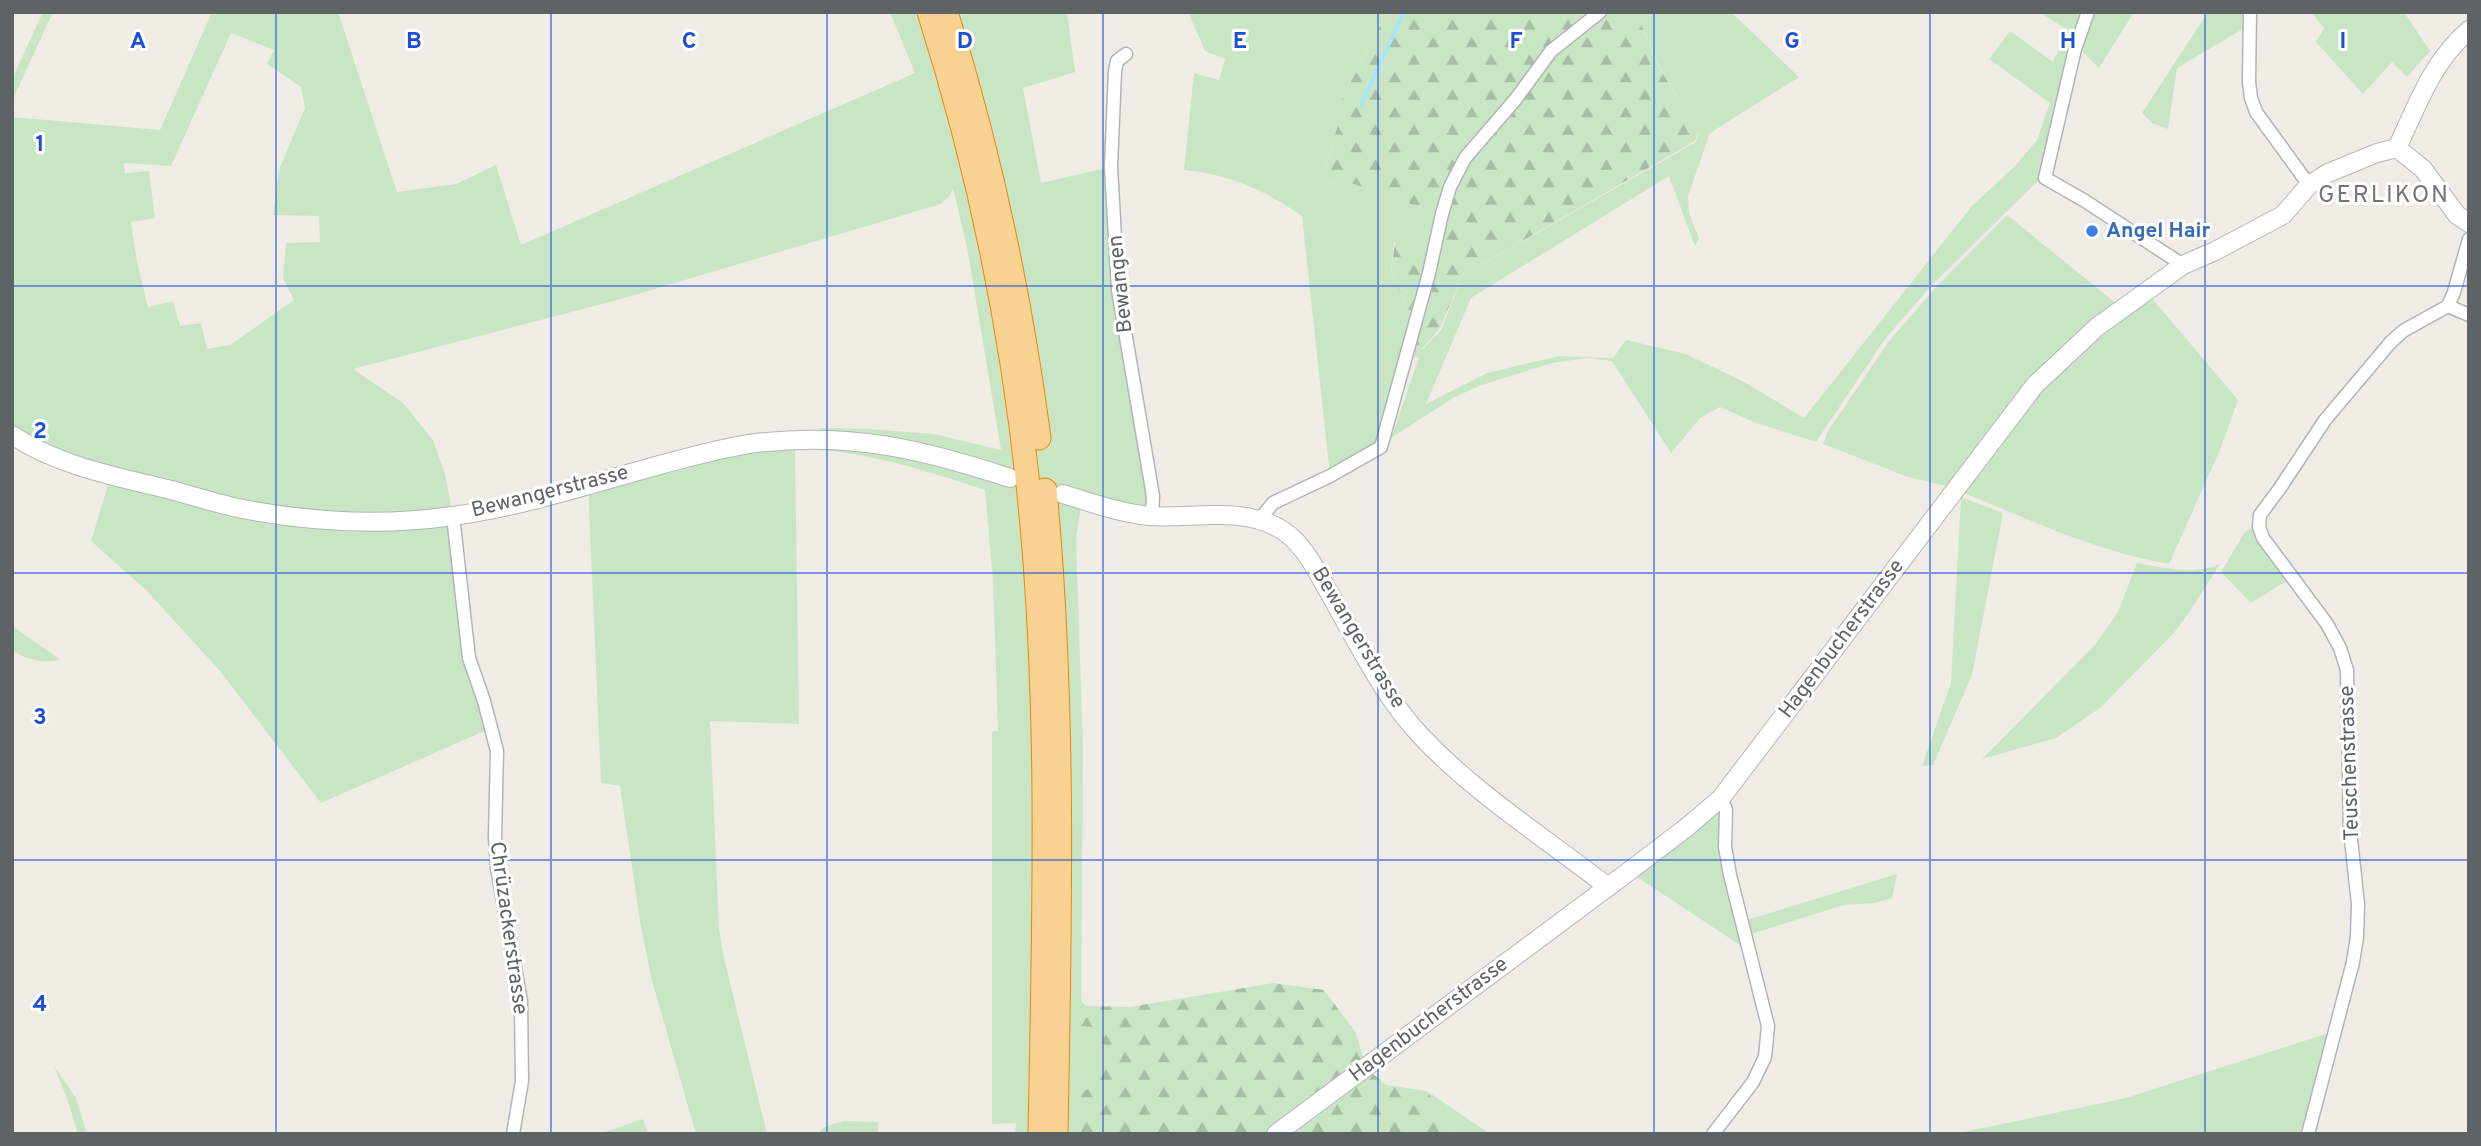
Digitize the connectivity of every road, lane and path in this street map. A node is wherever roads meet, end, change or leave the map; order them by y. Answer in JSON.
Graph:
{"nodes":[{"id":1,"x":929,"y":12,"type":"edge"},
{"id":2,"x":946,"y":12,"type":"edge"},
{"id":3,"x":1600,"y":12,"type":"edge"},
{"id":4,"x":2088,"y":12,"type":"edge"},
{"id":5,"x":2250,"y":12,"type":"edge"},
{"id":6,"x":2469,"y":30,"type":"edge"},
{"id":7,"x":1126,"y":54,"type":"dead end"},
{"id":8,"x":2397,"y":148,"type":"junction"},
{"id":9,"x":2309,"y":185,"type":"junction"},
{"id":10,"x":2469,"y":223,"type":"edge"},
{"id":11,"x":2469,"y":239,"type":"edge"},
{"id":12,"x":2183,"y":265,"type":"junction"},
{"id":13,"x":2448,"y":306,"type":"junction"},
{"id":14,"x":2469,"y":315,"type":"edge"},
{"id":15,"x":12,"y":435,"type":"edge"},
{"id":16,"x":1010,"y":478,"type":"dead end"},
{"id":17,"x":1063,"y":494,"type":"dead end"},
{"id":18,"x":453,"y":516,"type":"junction"},
{"id":19,"x":1152,"y":516,"type":"junction"},
{"id":20,"x":1260,"y":519,"type":"junction"},
{"id":21,"x":1721,"y":798,"type":"junction"},
{"id":22,"x":1608,"y":887,"type":"junction"},
{"id":23,"x":513,"y":1134,"type":"edge"},
{"id":24,"x":1040,"y":1134,"type":"edge"},
{"id":25,"x":1056,"y":1134,"type":"edge"},
{"id":26,"x":1276,"y":1134,"type":"edge"},
{"id":27,"x":1713,"y":1134,"type":"edge"},
{"id":28,"x":2308,"y":1134,"type":"edge"}],
"edges":[{"from":1,"to":24,"type":"highway"},
{"from":2,"to":25,"type":"highway"},
{"from":3,"to":20,"type":"street"},
{"from":4,"to":12,"type":"street"},
{"from":5,"to":9,"type":"street"},
{"from":6,"to":8,"type":"street"},
{"from":7,"to":19,"type":"street","name":"Bewangen"},
{"from":8,"to":9,"type":"street","name":"Hagenbucherstrasse"},
{"from":8,"to":10,"type":"street"},
{"from":9,"to":12,"type":"street","name":"Hagenbucherstrasse"},
{"from":11,"to":13,"type":"street"},
{"from":12,"to":21,"type":"street","name":"Hagenbucherstrasse"},
{"from":13,"to":14,"type":"street"},
{"from":13,"to":28,"type":"street","name":"Teuschenstrasse"},
{"from":15,"to":18,"type":"street","name":"Bewangerstrasse"},
{"from":16,"to":18,"type":"street","name":"Bewangerstrasse"},
{"from":17,"to":19,"type":"street","name":"Bewangerstrasse"},
{"from":18,"to":23,"type":"street","name":"Chrüzackerstrasse"},
{"from":19,"to":20,"type":"street","name":"Bewangerstrasse"},
{"from":20,"to":22,"type":"street","name":"Bewangerstrasse"},
{"from":21,"to":22,"type":"street","name":"Hagenbucherstrasse"},
{"from":21,"to":27,"type":"street"},
{"from":22,"to":26,"type":"street","name":"Hagenbucherstrasse"}]}
